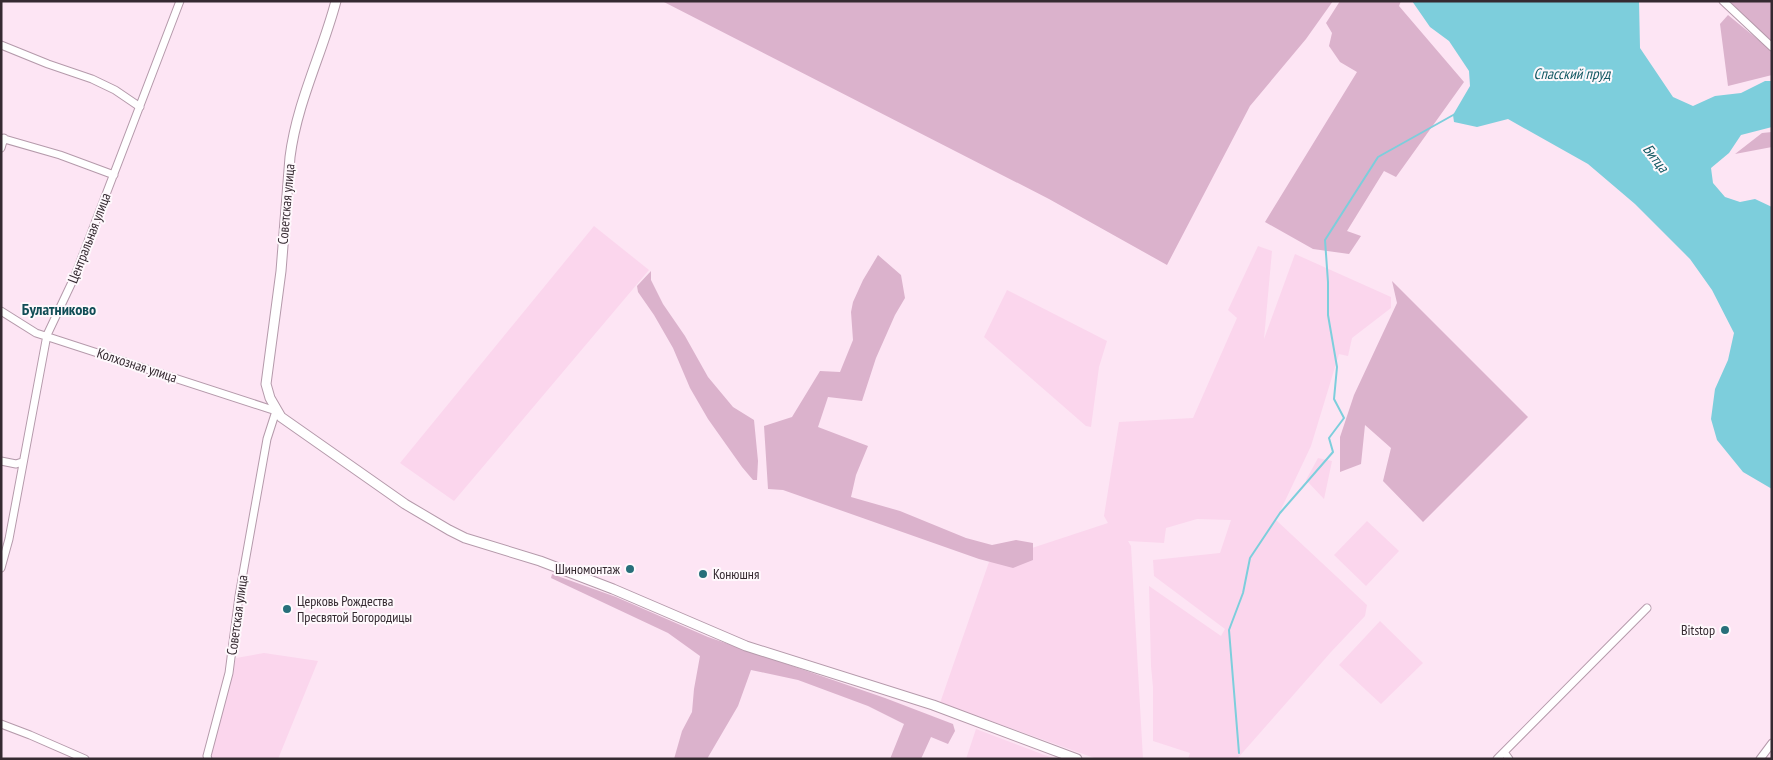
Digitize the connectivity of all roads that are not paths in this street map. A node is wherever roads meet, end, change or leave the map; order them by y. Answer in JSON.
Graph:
{"nodes":[{"id":1,"x":180,"y":1,"type":"edge"},
{"id":2,"x":336,"y":1,"type":"edge"},
{"id":3,"x":1723,"y":1,"type":"edge"},
{"id":4,"x":1,"y":45,"type":"edge"},
{"id":5,"x":1772,"y":47,"type":"edge"},
{"id":6,"x":140,"y":107,"type":"junction"},
{"id":7,"x":3,"y":138,"type":"edge"},
{"id":8,"x":1,"y":148,"type":"edge"},
{"id":9,"x":114,"y":175,"type":"junction"},
{"id":10,"x":1,"y":311,"type":"edge"},
{"id":11,"x":47,"y":335,"type":"junction"},
{"id":12,"x":276,"y":411,"type":"junction"},
{"id":13,"x":1,"y":461,"type":"edge"},
{"id":14,"x":22,"y":462,"type":"junction"},
{"id":15,"x":1,"y":568,"type":"edge"},
{"id":16,"x":1648,"y":608,"type":"dead end"},
{"id":17,"x":1,"y":724,"type":"edge"},
{"id":18,"x":1772,"y":744,"type":"edge"},
{"id":19,"x":1504,"y":752,"type":"junction"},
{"id":20,"x":85,"y":759,"type":"edge"},
{"id":21,"x":208,"y":759,"type":"edge"},
{"id":22,"x":1077,"y":759,"type":"edge"},
{"id":23,"x":1497,"y":759,"type":"edge"},
{"id":24,"x":1510,"y":759,"type":"edge"},
{"id":25,"x":1760,"y":759,"type":"edge"}],
"edges":[{"from":1,"to":6,"type":"street","name":"Центральная улица"},
{"from":2,"to":12,"type":"street","name":"Советская улица"},
{"from":3,"to":5,"type":"street"},
{"from":4,"to":6,"type":"street"},
{"from":6,"to":9,"type":"street","name":"Центральная улица"},
{"from":7,"to":8,"type":"street"},
{"from":7,"to":9,"type":"street"},
{"from":9,"to":11,"type":"street","name":"Центральная улица"},
{"from":10,"to":11,"type":"street","name":"Колхозная улица"},
{"from":11,"to":12,"type":"street","name":"Колхозная улица"},
{"from":11,"to":14,"type":"street","name":"Центральная улица"},
{"from":12,"to":21,"type":"street","name":"Советская улица"},
{"from":12,"to":22,"type":"street","name":"Советская улица"},
{"from":13,"to":14,"type":"street"},
{"from":14,"to":15,"type":"street","name":"Центральная улица"},
{"from":16,"to":19,"type":"street"},
{"from":17,"to":20,"type":"street"},
{"from":18,"to":25,"type":"street"},
{"from":19,"to":23,"type":"street"},
{"from":19,"to":24,"type":"street"}]}
